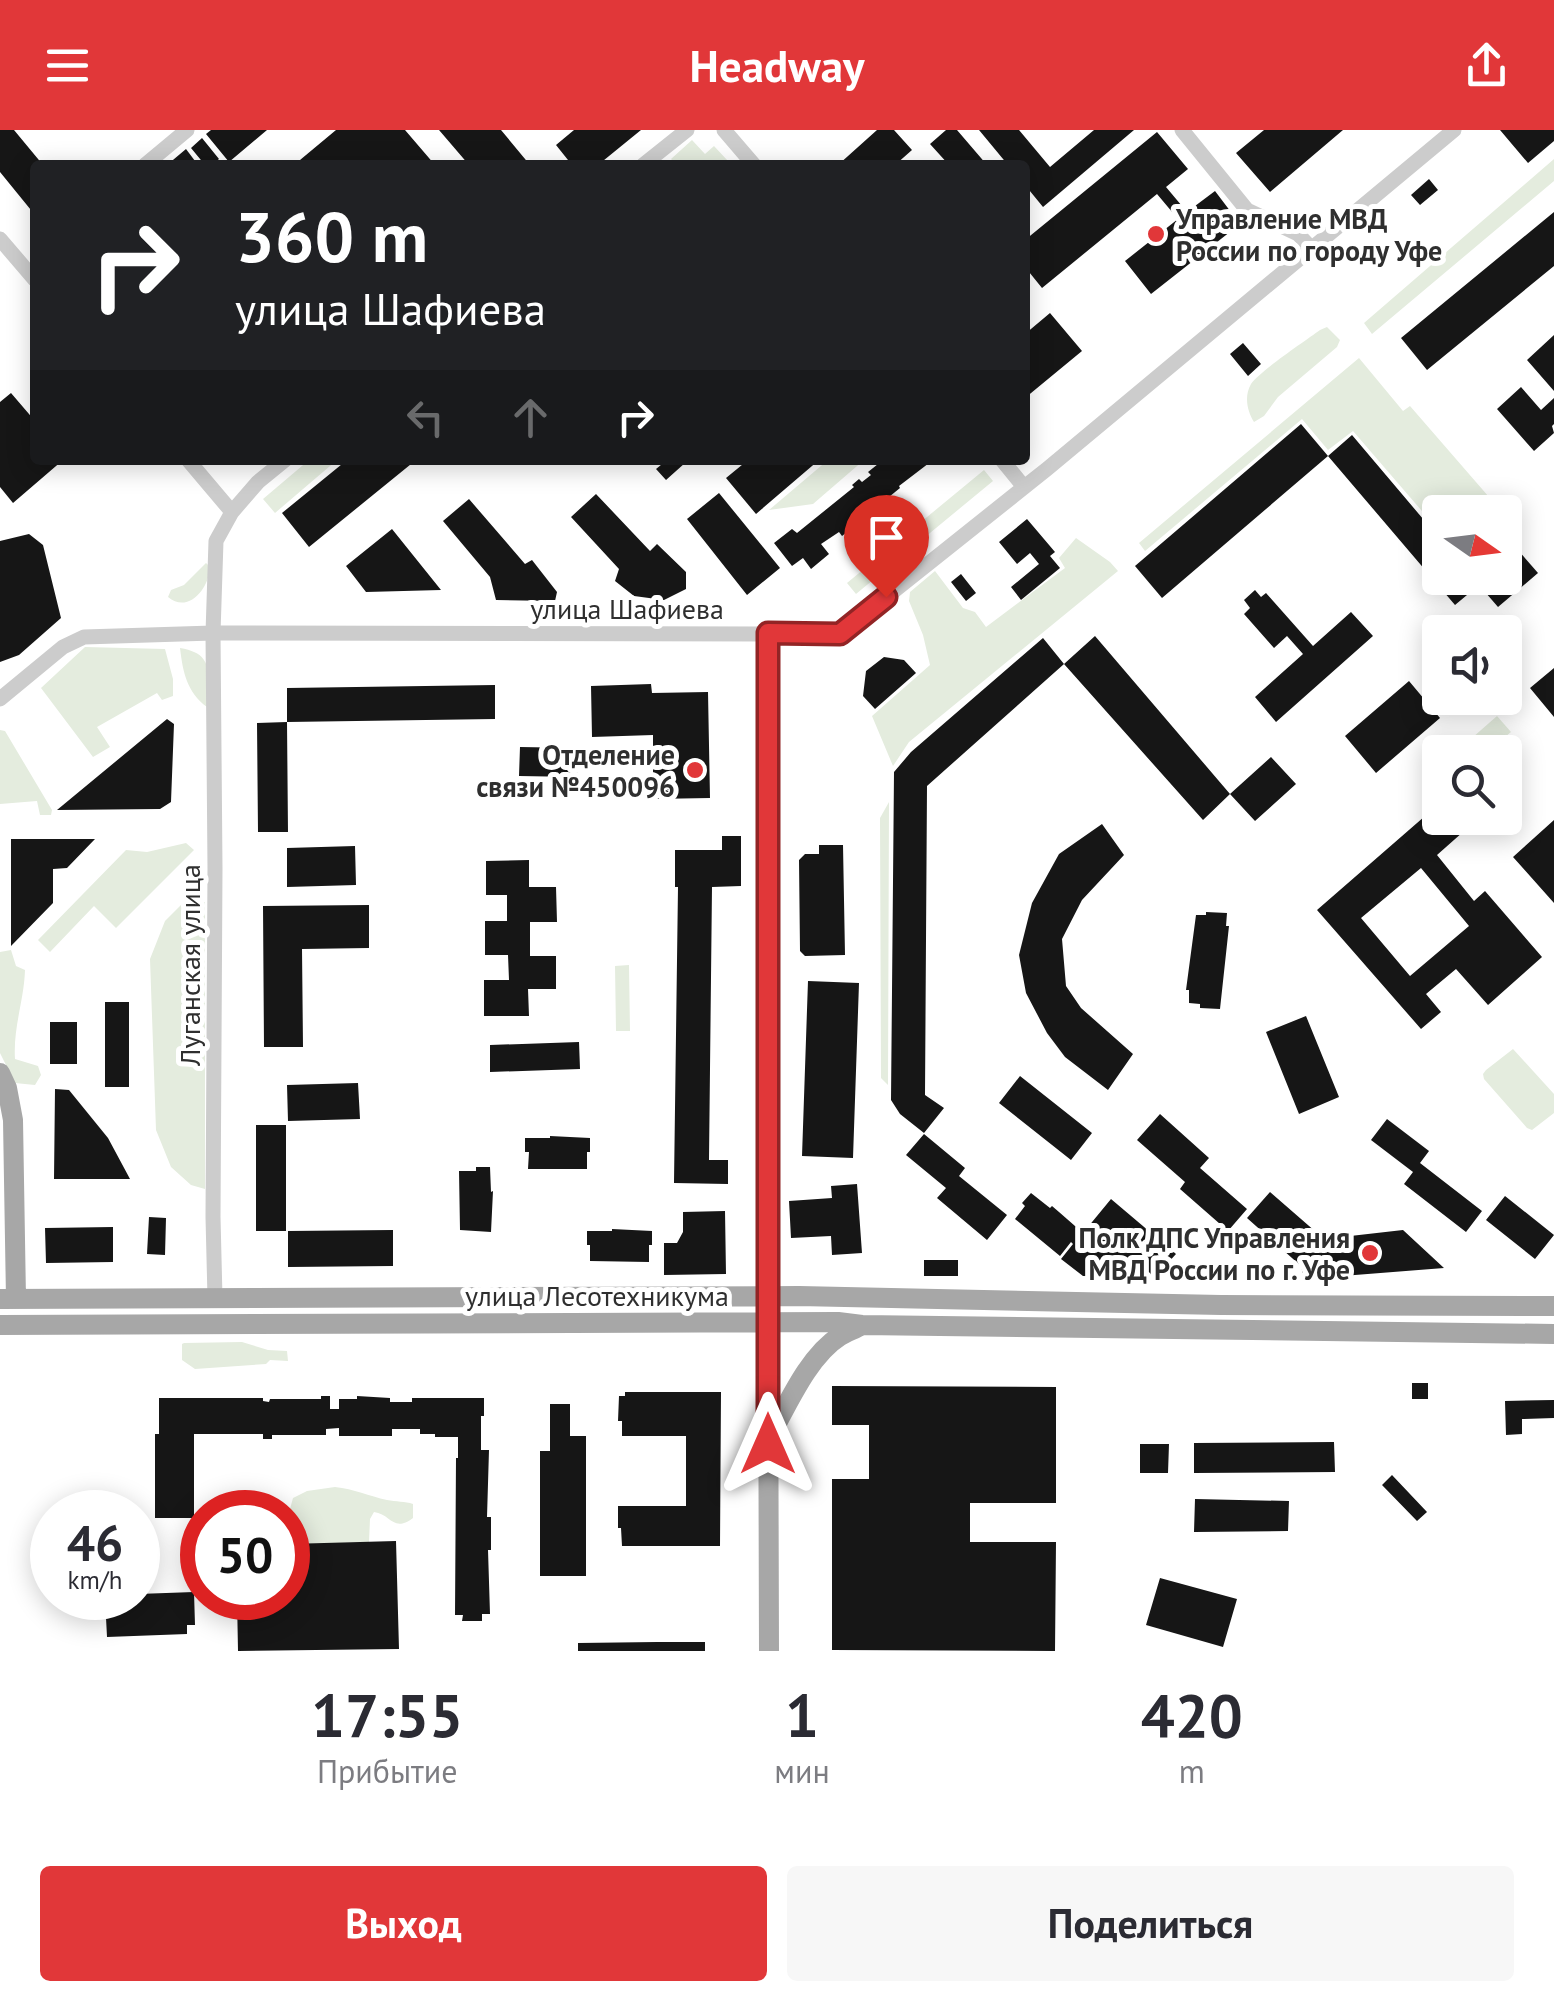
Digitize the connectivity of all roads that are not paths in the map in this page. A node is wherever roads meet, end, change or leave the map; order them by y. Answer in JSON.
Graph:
{"nodes":[{"id":1,"x":187,"y":130,"type":"edge"},
{"id":2,"x":686,"y":130,"type":"edge"},
{"id":3,"x":724,"y":130,"type":"edge"},
{"id":4,"x":1182,"y":130,"type":"edge"},
{"id":5,"x":1454,"y":130,"type":"edge"},
{"id":6,"x":151,"y":160,"type":"edge"},
{"id":7,"x":649,"y":160,"type":"edge"},
{"id":8,"x":750,"y":160,"type":"edge"},
{"id":9,"x":0,"y":239,"type":"edge"},
{"id":10,"x":1312,"y":248,"type":"junction"},
{"id":11,"x":29,"y":262,"type":"edge"},
{"id":12,"x":192,"y":465,"type":"edge"},
{"id":13,"x":279,"y":465,"type":"edge"},
{"id":14,"x":1006,"y":465,"type":"edge"},
{"id":15,"x":1024,"y":487,"type":"junction"},
{"id":16,"x":232,"y":512,"type":"junction"},
{"id":17,"x":213,"y":633,"type":"junction"},
{"id":18,"x":768,"y":633,"type":"junction"},
{"id":19,"x":0,"y":699,"type":"edge"},
{"id":20,"x":2,"y":1081,"type":"edge"},
{"id":21,"x":768,"y":1296,"type":"junction"},
{"id":22,"x":215,"y":1298,"type":"junction"},
{"id":23,"x":8,"y":1299,"type":"edge"},
{"id":24,"x":1554,"y":1306,"type":"edge"},
{"id":25,"x":768,"y":1322,"type":"junction"},
{"id":26,"x":0,"y":1325,"type":"edge"},
{"id":27,"x":862,"y":1325,"type":"junction"},
{"id":28,"x":1554,"y":1334,"type":"edge"},
{"id":29,"x":768,"y":1440,"type":"junction"},
{"id":30,"x":768,"y":1651,"type":"edge"}],
"edges":[{"from":1,"to":6,"type":"street"},
{"from":2,"to":7,"type":"street"},
{"from":3,"to":8,"type":"street"},
{"from":4,"to":10,"type":"street"},
{"from":5,"to":10,"type":"street","name":"улица Шафиева"},
{"from":9,"to":11,"type":"street"},
{"from":10,"to":15,"type":"street","name":"улица Шафиева"},
{"from":12,"to":16,"type":"street"},
{"from":13,"to":16,"type":"street"},
{"from":14,"to":15,"type":"street"},
{"from":15,"to":18,"type":"street","name":"улица Шафиева"},
{"from":16,"to":17,"type":"street","name":"Луганская улица"},
{"from":17,"to":18,"type":"street","name":"улица Шафиева"},
{"from":17,"to":19,"type":"street","name":"улица Шафиева"},
{"from":17,"to":22,"type":"street","name":"Луганская улица"},
{"from":18,"to":21,"type":"street"},
{"from":20,"to":23,"type":"main road"},
{"from":21,"to":22,"type":"main road","name":"улица Лесотехникума"},
{"from":21,"to":24,"type":"main road","name":"улица Лесотехникума"},
{"from":21,"to":25,"type":"main road"},
{"from":22,"to":23,"type":"main road","name":"улица Лесотехникума"},
{"from":25,"to":26,"type":"main road","name":"улица Лесотехникума"},
{"from":25,"to":27,"type":"main road","name":"улица Лесотехникума"},
{"from":25,"to":29,"type":"main road"},
{"from":27,"to":28,"type":"main road","name":"улица Лесотехникума"},
{"from":27,"to":29,"type":"main road"},
{"from":29,"to":30,"type":"main road"}]}
